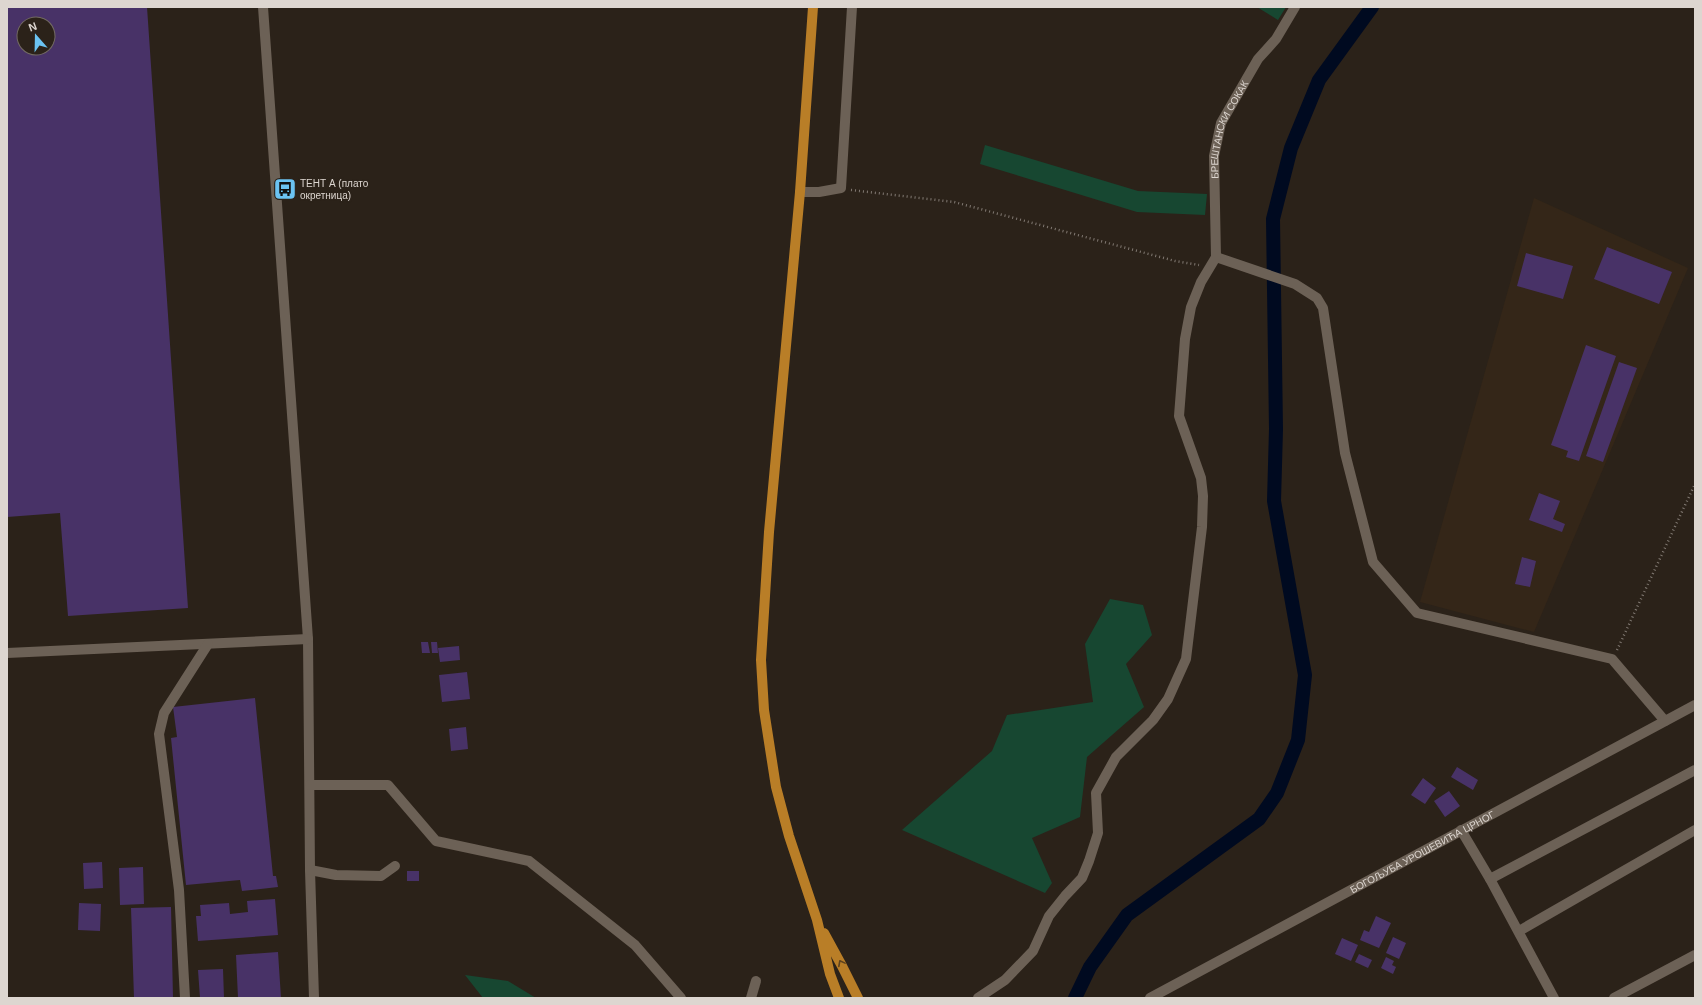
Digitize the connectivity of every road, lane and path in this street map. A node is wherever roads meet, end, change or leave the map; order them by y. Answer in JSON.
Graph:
{"nodes":[{"id":1,"x":263,"y":7,"type":"edge"},
{"id":2,"x":813,"y":7,"type":"edge"},
{"id":3,"x":852,"y":7,"type":"edge"},
{"id":4,"x":1295,"y":7,"type":"edge"},
{"id":5,"x":841,"y":188,"type":"junction"},
{"id":6,"x":800,"y":192,"type":"junction"},
{"id":7,"x":1216,"y":257,"type":"junction"},
{"id":8,"x":1210,"y":266,"type":"junction"},
{"id":9,"x":1695,"y":484,"type":"edge"},
{"id":10,"x":308,"y":639,"type":"junction"},
{"id":11,"x":208,"y":644,"type":"junction"},
{"id":12,"x":7,"y":653,"type":"edge"},
{"id":13,"x":1612,"y":659,"type":"junction"},
{"id":14,"x":1695,"y":705,"type":"edge"},
{"id":15,"x":1665,"y":721,"type":"junction"},
{"id":16,"x":1695,"y":770,"type":"edge"},
{"id":17,"x":310,"y":785,"type":"junction"},
{"id":18,"x":1461,"y":830,"type":"junction"},
{"id":19,"x":1695,"y":830,"type":"edge"},
{"id":20,"x":395,"y":866,"type":"dead end"},
{"id":21,"x":310,"y":870,"type":"junction"},
{"id":22,"x":1490,"y":879,"type":"junction"},
{"id":23,"x":817,"y":920,"type":"junction"},
{"id":24,"x":1519,"y":931,"type":"junction"},
{"id":25,"x":1695,"y":954,"type":"edge"},
{"id":26,"x":756,"y":981,"type":"dead end"},
{"id":27,"x":185,"y":998,"type":"edge"},
{"id":28,"x":314,"y":998,"type":"edge"},
{"id":29,"x":681,"y":998,"type":"edge"},
{"id":30,"x":751,"y":998,"type":"edge"},
{"id":31,"x":839,"y":998,"type":"edge"},
{"id":32,"x":858,"y":998,"type":"edge"},
{"id":33,"x":978,"y":998,"type":"edge"},
{"id":34,"x":1150,"y":998,"type":"edge"},
{"id":35,"x":1554,"y":998,"type":"edge"},
{"id":36,"x":1614,"y":998,"type":"edge"}],
"edges":[{"from":1,"to":10,"type":"street"},
{"from":2,"to":6,"type":"main road"},
{"from":3,"to":5,"type":"street"},
{"from":4,"to":7,"type":"street","name":"БРЕШТАНСКИ СОКАК"},
{"from":5,"to":6,"type":"street"},
{"from":5,"to":8,"type":"path"},
{"from":6,"to":23,"type":"main road"},
{"from":7,"to":8,"type":"street"},
{"from":7,"to":13,"type":"street"},
{"from":8,"to":33,"type":"street"},
{"from":9,"to":13,"type":"path"},
{"from":10,"to":11,"type":"street"},
{"from":10,"to":17,"type":"street"},
{"from":11,"to":12,"type":"street"},
{"from":11,"to":27,"type":"street"},
{"from":13,"to":15,"type":"street"},
{"from":14,"to":15,"type":"street","name":"БОГОЉУБА УРОШЕВИЋА ЦРНОГ"},
{"from":15,"to":18,"type":"street","name":"БОГОЉУБА УРОШЕВИЋА ЦРНОГ"},
{"from":16,"to":22,"type":"street"},
{"from":17,"to":21,"type":"street"},
{"from":17,"to":29,"type":"street"},
{"from":18,"to":22,"type":"street"},
{"from":18,"to":34,"type":"street","name":"БОГОЉУБА УРОШЕВИЋА ЦРНОГ"},
{"from":19,"to":24,"type":"street"},
{"from":20,"to":21,"type":"street"},
{"from":21,"to":28,"type":"street"},
{"from":22,"to":24,"type":"street"},
{"from":23,"to":31,"type":"main road"},
{"from":32,"to":23,"type":"main road","one_way":true},
{"from":24,"to":35,"type":"street"},
{"from":25,"to":36,"type":"street"},
{"from":26,"to":30,"type":"street"}]}
